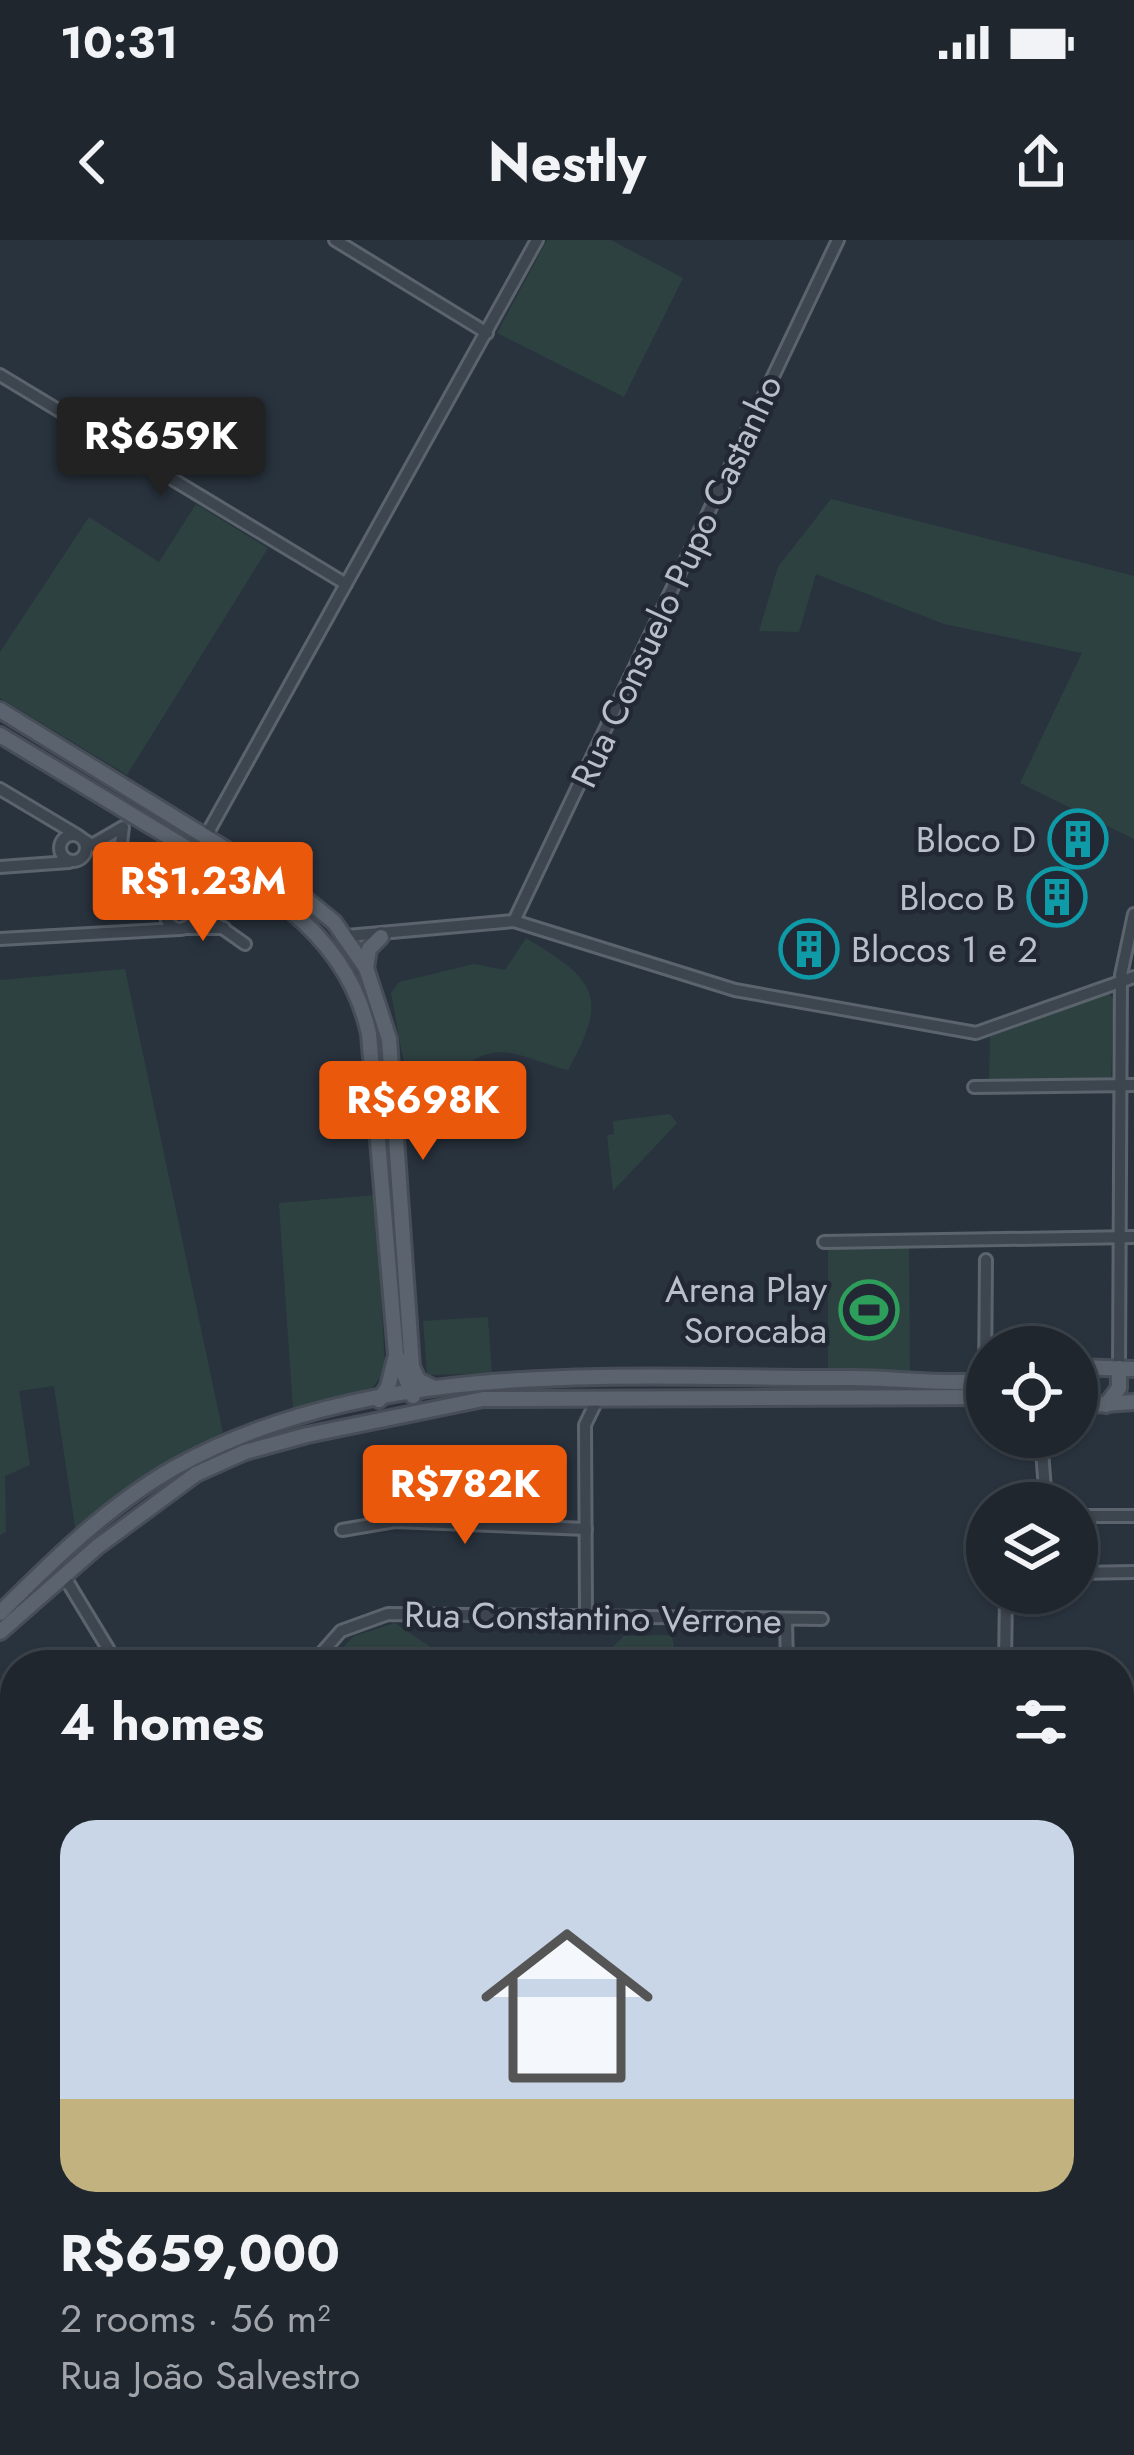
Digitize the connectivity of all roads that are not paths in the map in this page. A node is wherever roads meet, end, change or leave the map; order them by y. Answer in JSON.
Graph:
{"nodes":[{"id":1,"x":335,"y":240,"type":"edge"},
{"id":2,"x":537,"y":240,"type":"edge"},
{"id":3,"x":838,"y":240,"type":"edge"},
{"id":4,"x":487,"y":333,"type":"junction"},
{"id":5,"x":0,"y":375,"type":"edge"},
{"id":6,"x":346,"y":584,"type":"junction"},
{"id":7,"x":0,"y":710,"type":"edge"},
{"id":8,"x":0,"y":735,"type":"edge"},
{"id":9,"x":0,"y":789,"type":"edge"},
{"id":10,"x":44,"y":816,"type":"junction"},
{"id":11,"x":206,"y":836,"type":"junction"},
{"id":12,"x":84,"y":840,"type":"junction"},
{"id":13,"x":61,"y":845,"type":"junction"},
{"id":14,"x":74,"y":861,"type":"junction"},
{"id":15,"x":119,"y":861,"type":"junction"},
{"id":16,"x":34,"y":865,"type":"junction"},
{"id":17,"x":0,"y":867,"type":"edge"},
{"id":18,"x":157,"y":886,"type":"junction"},
{"id":19,"x":189,"y":904,"type":"junction"},
{"id":20,"x":166,"y":913,"type":"junction"},
{"id":21,"x":1134,"y":914,"type":"edge"},
{"id":22,"x":514,"y":921,"type":"junction"},
{"id":23,"x":143,"y":928,"type":"junction"},
{"id":24,"x":181,"y":928,"type":"junction"},
{"id":25,"x":228,"y":929,"type":"junction"},
{"id":26,"x":315,"y":932,"type":"junction"},
{"id":27,"x":387,"y":935,"type":"junction"},
{"id":28,"x":0,"y":940,"type":"edge"},
{"id":29,"x":351,"y":941,"type":"junction"},
{"id":30,"x":244,"y":944,"type":"dead end"},
{"id":31,"x":366,"y":968,"type":"junction"},
{"id":32,"x":1127,"y":979,"type":"edge"},
{"id":33,"x":1120,"y":1085,"type":"junction"},
{"id":34,"x":1134,"y":1085,"type":"edge"},
{"id":35,"x":974,"y":1087,"type":"dead end"},
{"id":36,"x":1134,"y":1237,"type":"edge"},
{"id":37,"x":1119,"y":1238,"type":"junction"},
{"id":38,"x":824,"y":1242,"type":"dead end"},
{"id":39,"x":986,"y":1260,"type":"dead end"},
{"id":40,"x":986,"y":1326,"type":"edge"},
{"id":41,"x":396,"y":1354,"type":"junction"},
{"id":42,"x":1127,"y":1368,"type":"edge"},
{"id":43,"x":966,"y":1387,"type":"edge"},
{"id":44,"x":966,"y":1388,"type":"edge"},
{"id":45,"x":439,"y":1390,"type":"junction"},
{"id":46,"x":411,"y":1394,"type":"junction"},
{"id":47,"x":598,"y":1398,"type":"junction"},
{"id":48,"x":572,"y":1399,"type":"junction"},
{"id":49,"x":379,"y":1400,"type":"junction"},
{"id":50,"x":1134,"y":1402,"type":"edge"},
{"id":51,"x":1098,"y":1406,"type":"edge"},
{"id":52,"x":1106,"y":1406,"type":"junction"},
{"id":53,"x":433,"y":1408,"type":"junction"},
{"id":54,"x":585,"y":1425,"type":"junction"},
{"id":55,"x":1098,"y":1516,"type":"edge"},
{"id":56,"x":1134,"y":1516,"type":"edge"},
{"id":57,"x":586,"y":1529,"type":"junction"},
{"id":58,"x":342,"y":1530,"type":"dead end"},
{"id":59,"x":1134,"y":1572,"type":"edge"},
{"id":60,"x":1098,"y":1573,"type":"edge"},
{"id":61,"x":64,"y":1576,"type":"junction"},
{"id":62,"x":28,"y":1586,"type":"junction"},
{"id":63,"x":0,"y":1612,"type":"edge"},
{"id":64,"x":1006,"y":1614,"type":"edge"},
{"id":65,"x":586,"y":1615,"type":"junction"},
{"id":66,"x":822,"y":1619,"type":"dead end"},
{"id":67,"x":786,"y":1620,"type":"junction"},
{"id":68,"x":0,"y":1632,"type":"edge"},
{"id":69,"x":109,"y":1650,"type":"edge"},
{"id":70,"x":324,"y":1650,"type":"edge"},
{"id":71,"x":787,"y":1650,"type":"edge"},
{"id":72,"x":1006,"y":1650,"type":"edge"}],
"edges":[{"from":1,"to":4,"type":"street"},
{"from":2,"to":4,"type":"street"},
{"from":3,"to":22,"type":"street","name":"Rua Consuelo Pupo Castanho"},
{"from":4,"to":6,"type":"street"},
{"from":5,"to":6,"type":"street"},
{"from":6,"to":11,"type":"street"},
{"from":7,"to":11,"type":"main road"},
{"from":8,"to":26,"type":"main road"},
{"from":9,"to":10,"type":"street"},
{"from":10,"to":12,"type":"street"},
{"from":10,"to":13,"type":"street"},
{"from":11,"to":29,"type":"main road"},
{"from":12,"to":13,"type":"street"},
{"from":12,"to":14,"type":"street"},
{"from":12,"to":15,"type":"street"},
{"from":12,"to":15,"type":"street"},
{"from":13,"to":14,"type":"street"},
{"from":13,"to":16,"type":"street"},
{"from":14,"to":15,"type":"street"},
{"from":14,"to":16,"type":"street"},
{"from":15,"to":18,"type":"street"},
{"from":16,"to":17,"type":"street"},
{"from":18,"to":19,"type":"street"},
{"from":18,"to":20,"type":"street"},
{"from":19,"to":20,"type":"street"},
{"from":19,"to":24,"type":"street"},
{"from":19,"to":25,"type":"street"},
{"from":20,"to":23,"type":"street"},
{"from":20,"to":24,"type":"street"},
{"from":21,"to":32,"type":"street"},
{"from":22,"to":27,"type":"street"},
{"from":22,"to":32,"type":"street"},
{"from":23,"to":24,"type":"street"},
{"from":23,"to":28,"type":"street"},
{"from":24,"to":25,"type":"street"},
{"from":25,"to":30,"type":"street"},
{"from":26,"to":29,"type":"main road"},
{"from":26,"to":41,"type":"main road"},
{"from":27,"to":29,"type":"street"},
{"from":27,"to":31,"type":"main road"},
{"from":29,"to":31,"type":"main road"},
{"from":31,"to":45,"type":"main road"},
{"from":32,"to":33,"type":"street"},
{"from":33,"to":34,"type":"street"},
{"from":33,"to":35,"type":"street"},
{"from":33,"to":37,"type":"street"},
{"from":36,"to":37,"type":"street"},
{"from":37,"to":38,"type":"street"},
{"from":37,"to":42,"type":"street"},
{"from":39,"to":40,"type":"street"},
{"from":41,"to":46,"type":"main road"},
{"from":41,"to":49,"type":"main road"},
{"from":42,"to":52,"type":"main road"},
{"from":43,"to":45,"type":"main road"},
{"from":44,"to":47,"type":"main road"},
{"from":45,"to":46,"type":"main road"},
{"from":46,"to":49,"type":"main road"},
{"from":46,"to":53,"type":"main road"},
{"from":47,"to":48,"type":"main road"},
{"from":47,"to":54,"type":"street"},
{"from":48,"to":53,"type":"main road"},
{"from":48,"to":54,"type":"street"},
{"from":49,"to":62,"type":"main road"},
{"from":50,"to":52,"type":"main road"},
{"from":51,"to":52,"type":"main road"},
{"from":53,"to":61,"type":"main road"},
{"from":54,"to":57,"type":"street"},
{"from":55,"to":56,"type":"street"},
{"from":57,"to":58,"type":"street"},
{"from":57,"to":65,"type":"street"},
{"from":59,"to":60,"type":"street"},
{"from":61,"to":62,"type":"main road"},
{"from":61,"to":68,"type":"main road"},
{"from":61,"to":69,"type":"street"},
{"from":62,"to":63,"type":"main road"},
{"from":64,"to":72,"type":"street"},
{"from":65,"to":67,"type":"street","name":"Rua Constantino Verrone"},
{"from":65,"to":70,"type":"street","name":"Rua Constantino Verrone"},
{"from":66,"to":67,"type":"street","name":"Rua Constantino Verrone"},
{"from":67,"to":71,"type":"street"}]}
